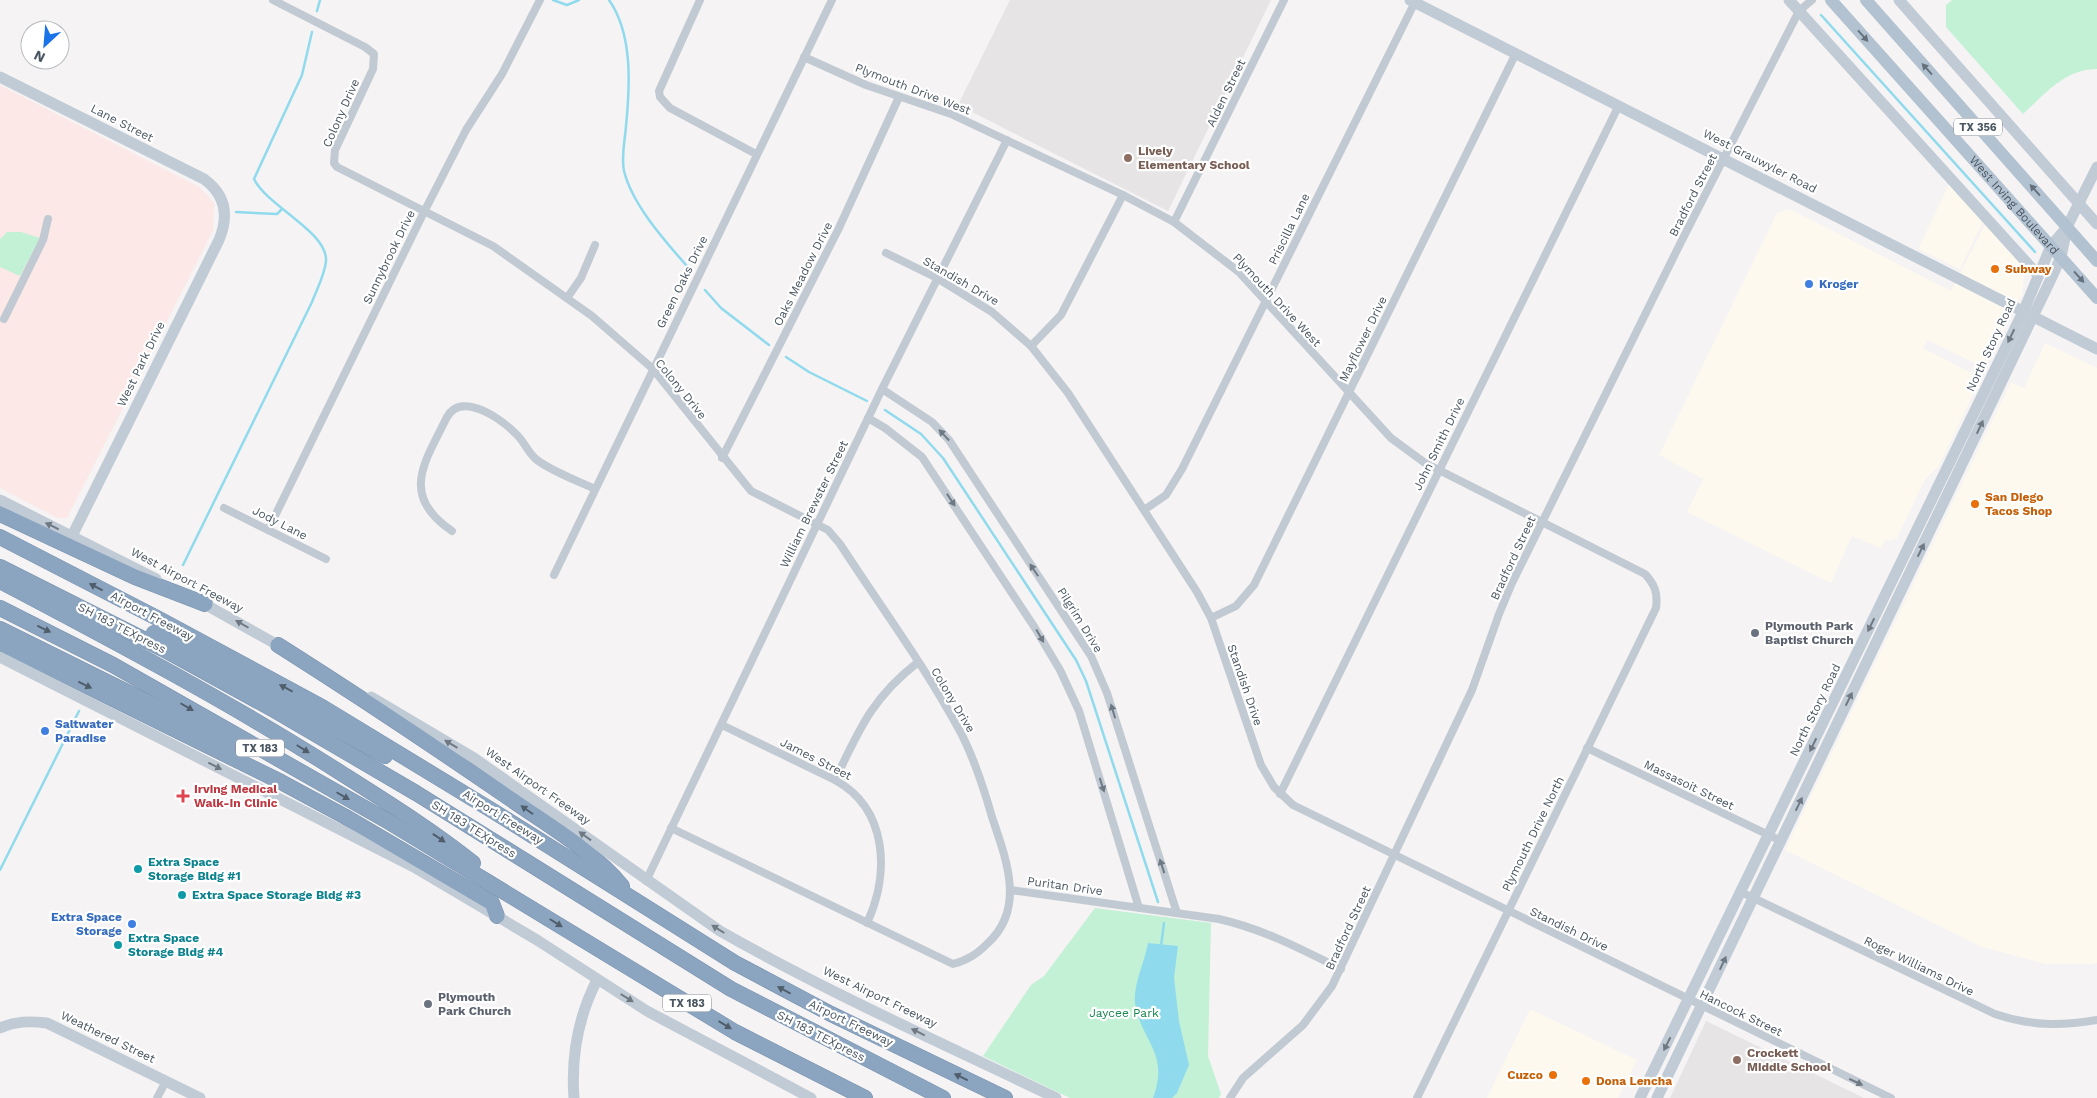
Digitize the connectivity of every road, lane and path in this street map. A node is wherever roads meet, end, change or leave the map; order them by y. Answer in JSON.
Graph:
{"nodes":[{"id":1,"x":273,"y":0,"type":"edge"},
{"id":2,"x":540,"y":0,"type":"edge"},
{"id":3,"x":700,"y":0,"type":"edge"},
{"id":4,"x":832,"y":0,"type":"edge"},
{"id":5,"x":1284,"y":0,"type":"edge"},
{"id":6,"x":1789,"y":0,"type":"edge"},
{"id":7,"x":1812,"y":0,"type":"edge"},
{"id":8,"x":1831,"y":0,"type":"edge"},
{"id":9,"x":1866,"y":0,"type":"edge"},
{"id":10,"x":1899,"y":0,"type":"edge"},
{"id":11,"x":1413,"y":1,"type":"edge"},
{"id":12,"x":1799,"y":11,"type":"junction"},
{"id":13,"x":1516,"y":53,"type":"junction"},
{"id":14,"x":804,"y":57,"type":"junction"},
{"id":15,"x":0,"y":76,"type":"edge"},
{"id":16,"x":899,"y":97,"type":"junction"},
{"id":17,"x":1619,"y":106,"type":"junction"},
{"id":18,"x":1006,"y":140,"type":"junction"},
{"id":19,"x":756,"y":154,"type":"junction"},
{"id":20,"x":1724,"y":158,"type":"junction"},
{"id":21,"x":2097,"y":167,"type":"edge"},
{"id":22,"x":1123,"y":195,"type":"junction"},
{"id":23,"x":223,"y":203,"type":"joint"},
{"id":24,"x":2079,"y":203,"type":"junction"},
{"id":25,"x":424,"y":212,"type":"junction"},
{"id":26,"x":48,"y":219,"type":"dead end"},
{"id":27,"x":1174,"y":222,"type":"junction"},
{"id":28,"x":2097,"y":224,"type":"edge"},
{"id":29,"x":2067,"y":226,"type":"junction"},
{"id":30,"x":595,"y":244,"type":"dead end"},
{"id":31,"x":2051,"y":246,"type":"junction"},
{"id":32,"x":886,"y":253,"type":"dead end"},
{"id":33,"x":2060,"y":257,"type":"junction"},
{"id":34,"x":2097,"y":261,"type":"edge"},
{"id":35,"x":2037,"y":274,"type":"junction"},
{"id":36,"x":937,"y":278,"type":"junction"},
{"id":37,"x":567,"y":298,"type":"junction"},
{"id":38,"x":2097,"y":298,"type":"edge"},
{"id":39,"x":1266,"y":302,"type":"junction"},
{"id":40,"x":2029,"y":312,"type":"junction"},
{"id":41,"x":4,"y":319,"type":"dead end"},
{"id":42,"x":1031,"y":346,"type":"junction"},
{"id":43,"x":2097,"y":349,"type":"edge"},
{"id":44,"x":653,"y":369,"type":"junction"},
{"id":45,"x":882,"y":389,"type":"junction"},
{"id":46,"x":1348,"y":393,"type":"junction"},
{"id":47,"x":868,"y":418,"type":"junction"},
{"id":48,"x":722,"y":458,"type":"junction"},
{"id":49,"x":1439,"y":470,"type":"junction"},
{"id":50,"x":595,"y":490,"type":"junction"},
{"id":51,"x":0,"y":500,"type":"edge"},
{"id":52,"x":224,"y":508,"type":"dead end"},
{"id":53,"x":1144,"y":510,"type":"junction"},
{"id":54,"x":0,"y":514,"type":"edge"},
{"id":55,"x":1542,"y":521,"type":"junction"},
{"id":56,"x":816,"y":525,"type":"junction"},
{"id":57,"x":268,"y":530,"type":"junction"},
{"id":58,"x":452,"y":531,"type":"dead end"},
{"id":59,"x":72,"y":536,"type":"junction"},
{"id":60,"x":0,"y":537,"type":"edge"},
{"id":61,"x":0,"y":559,"type":"edge"},
{"id":62,"x":326,"y":559,"type":"dead end"},
{"id":63,"x":0,"y":567,"type":"edge"},
{"id":64,"x":0,"y":574,"type":"edge"},
{"id":65,"x":554,"y":575,"type":"dead end"},
{"id":66,"x":1649,"y":578,"type":"joint"},
{"id":67,"x":0,"y":582,"type":"edge"},
{"id":68,"x":1889,"y":588,"type":"junction"},
{"id":69,"x":1900,"y":594,"type":"junction"},
{"id":70,"x":205,"y":604,"type":"junction"},
{"id":71,"x":0,"y":608,"type":"edge"},
{"id":72,"x":1210,"y":618,"type":"junction"},
{"id":73,"x":0,"y":629,"type":"edge"},
{"id":74,"x":278,"y":645,"type":"junction"},
{"id":75,"x":3,"y":649,"type":"edge"},
{"id":76,"x":917,"y":663,"type":"junction"},
{"id":77,"x":722,"y":725,"type":"junction"},
{"id":78,"x":1587,"y":748,"type":"junction"},
{"id":79,"x":297,"y":770,"type":"junction"},
{"id":80,"x":835,"y":780,"type":"junction"},
{"id":81,"x":1280,"y":794,"type":"junction"},
{"id":82,"x":494,"y":811,"type":"junction"},
{"id":83,"x":671,"y":828,"type":"junction"},
{"id":84,"x":1769,"y":836,"type":"junction"},
{"id":85,"x":1781,"y":841,"type":"junction"},
{"id":86,"x":1394,"y":856,"type":"junction"},
{"id":87,"x":646,"y":881,"type":"junction"},
{"id":88,"x":1010,"y":890,"type":"junction"},
{"id":89,"x":1741,"y":892,"type":"junction"},
{"id":90,"x":514,"y":897,"type":"junction"},
{"id":91,"x":631,"y":897,"type":"junction"},
{"id":92,"x":1754,"y":898,"type":"junction"},
{"id":93,"x":1138,"y":908,"type":"junction"},
{"id":94,"x":1508,"y":911,"type":"junction"},
{"id":95,"x":1176,"y":913,"type":"junction"},
{"id":96,"x":497,"y":916,"type":"joint"},
{"id":97,"x":867,"y":923,"type":"junction"},
{"id":98,"x":1341,"y":969,"type":"junction"},
{"id":99,"x":597,"y":980,"type":"junction"},
{"id":100,"x":1689,"y":1000,"type":"junction"},
{"id":101,"x":1702,"y":1007,"type":"junction"},
{"id":102,"x":2097,"y":1020,"type":"edge"},
{"id":103,"x":0,"y":1028,"type":"edge"},
{"id":104,"x":166,"y":1081,"type":"junction"},
{"id":105,"x":157,"y":1098,"type":"edge"},
{"id":106,"x":200,"y":1098,"type":"edge"},
{"id":107,"x":574,"y":1098,"type":"edge"},
{"id":108,"x":811,"y":1098,"type":"edge"},
{"id":109,"x":865,"y":1098,"type":"edge"},
{"id":110,"x":923,"y":1098,"type":"edge"},
{"id":111,"x":943,"y":1098,"type":"edge"},
{"id":112,"x":1005,"y":1098,"type":"edge"},
{"id":113,"x":1056,"y":1098,"type":"edge"},
{"id":114,"x":1230,"y":1098,"type":"edge"},
{"id":115,"x":1417,"y":1098,"type":"edge"},
{"id":116,"x":1640,"y":1098,"type":"edge"},
{"id":117,"x":1657,"y":1098,"type":"edge"},
{"id":118,"x":1891,"y":1098,"type":"edge"}],
"edges":[{"from":1,"to":25,"type":"street","name":"Colony Drive"},
{"from":2,"to":25,"type":"street","name":"Sunnybrook Drive"},
{"from":3,"to":19,"type":"street"},
{"from":4,"to":14,"type":"street","name":"Green Oaks Drive"},
{"from":5,"to":27,"type":"street","name":"Alden Street"},
{"from":6,"to":12,"type":"main road"},
{"from":7,"to":12,"type":"street"},
{"from":8,"to":31,"type":"main road","name":"West Irving Boulevard","number":"TX 356","one_way":true},
{"from":29,"to":9,"type":"main road","name":"West Irving Boulevard","number":"TX 356","one_way":true},
{"from":10,"to":24,"type":"main road"},
{"from":11,"to":13,"type":"main road","name":"West Grauwyler Road"},
{"from":11,"to":39,"type":"street","name":"Priscilla Lane"},
{"from":12,"to":20,"type":"street","name":"Bradford Street"},
{"from":12,"to":35,"type":"main road"},
{"from":13,"to":17,"type":"main road","name":"West Grauwyler Road"},
{"from":13,"to":46,"type":"street","name":"Mayflower Drive"},
{"from":14,"to":16,"type":"street","name":"Plymouth Drive West"},
{"from":14,"to":19,"type":"street","name":"Green Oaks Drive"},
{"from":15,"to":23,"type":"main road","name":"Lane Street"},
{"from":16,"to":18,"type":"street","name":"Plymouth Drive West"},
{"from":16,"to":48,"type":"street","name":"Oaks Meadow Drive"},
{"from":17,"to":20,"type":"main road","name":"West Grauwyler Road"},
{"from":17,"to":49,"type":"street","name":"John Smith Drive"},
{"from":18,"to":22,"type":"street","name":"Plymouth Drive West"},
{"from":18,"to":36,"type":"street","name":"William Brewster Street"},
{"from":19,"to":44,"type":"street","name":"Green Oaks Drive"},
{"from":20,"to":40,"type":"main road","name":"West Grauwyler Road"},
{"from":20,"to":55,"type":"street","name":"Bradford Street"},
{"from":21,"to":24,"type":"main road","name":"North Story Road"},
{"from":22,"to":27,"type":"street","name":"Plymouth Drive West"},
{"from":22,"to":42,"type":"street"},
{"from":23,"to":59,"type":"main road","name":"West Park Drive"},
{"from":24,"to":28,"type":"main road"},
{"from":24,"to":29,"type":"main road","name":"North Story Road"},
{"from":25,"to":37,"type":"street","name":"Colony Drive"},
{"from":25,"to":57,"type":"street","name":"Sunnybrook Drive"},
{"from":26,"to":41,"type":"street"},
{"from":27,"to":39,"type":"street","name":"Plymouth Drive West"},
{"from":29,"to":31,"type":"main road","name":"North Story Road"},
{"from":29,"to":33,"type":"main road","name":"North Story Road"},
{"from":29,"to":34,"type":"main road","name":"West Irving Boulevard","number":"TX 356"},
{"from":30,"to":37,"type":"street"},
{"from":31,"to":33,"type":"main road","name":"West Irving Boulevard","number":"TX 356"},
{"from":31,"to":35,"type":"main road","name":"North Story Road"},
{"from":32,"to":36,"type":"street","name":"Standish Drive"},
{"from":33,"to":38,"type":"main road","name":"West Irving Boulevard","number":"TX 356","one_way":true},
{"from":33,"to":40,"type":"main road","name":"North Story Road"},
{"from":35,"to":40,"type":"main road","name":"North Story Road"},
{"from":36,"to":42,"type":"street","name":"Standish Drive"},
{"from":36,"to":45,"type":"street","name":"William Brewster Street"},
{"from":37,"to":44,"type":"street","name":"Colony Drive"},
{"from":39,"to":46,"type":"street","name":"Plymouth Drive West"},
{"from":39,"to":53,"type":"street","name":"Priscilla Lane"},
{"from":40,"to":43,"type":"main road","name":"West Grauwyler Road"},
{"from":40,"to":68,"type":"main road","name":"North Story Road","one_way":true},
{"from":69,"to":40,"type":"main road","name":"North Story Road","one_way":true},
{"from":42,"to":53,"type":"street","name":"Standish Drive"},
{"from":44,"to":48,"type":"street","name":"Colony Drive"},
{"from":44,"to":50,"type":"street","name":"Green Oaks Drive"},
{"from":45,"to":47,"type":"street","name":"William Brewster Street"},
{"from":95,"to":45,"type":"street","name":"Pilgrim Drive","one_way":true},
{"from":46,"to":49,"type":"street","name":"Plymouth Drive West"},
{"from":46,"to":72,"type":"street","name":"Mayflower Drive"},
{"from":47,"to":56,"type":"street","name":"William Brewster Street"},
{"from":47,"to":93,"type":"street","one_way":true},
{"from":48,"to":56,"type":"street","name":"Colony Drive"},
{"from":49,"to":55,"type":"street","name":"Plymouth Drive West"},
{"from":49,"to":81,"type":"street","name":"John Smith Drive"},
{"from":50,"to":58,"type":"street"},
{"from":50,"to":65,"type":"street","name":"Green Oaks Drive"},
{"from":59,"to":51,"type":"main road","name":"West Airport Freeway","one_way":true},
{"from":52,"to":57,"type":"street","name":"Jody Lane"},
{"from":53,"to":72,"type":"street","name":"Standish Drive"},
{"from":54,"to":70,"type":"highway"},
{"from":55,"to":66,"type":"street","name":"Plymouth Drive West"},
{"from":55,"to":86,"type":"street","name":"Bradford Street"},
{"from":56,"to":76,"type":"street","name":"Colony Drive"},
{"from":56,"to":77,"type":"street","name":"William Brewster Street"},
{"from":57,"to":62,"type":"street","name":"Jody Lane"},
{"from":59,"to":70,"type":"main road","name":"West Airport Freeway"},
{"from":82,"to":60,"type":"highway","name":"Airport Freeway","one_way":true},
{"from":61,"to":82,"type":"highway"},
{"from":63,"to":111,"type":"highway","name":"SH 183 TEXpress"},
{"from":64,"to":110,"type":"highway","name":"SH 183 TEXpress"},
{"from":66,"to":78,"type":"street","name":"Plymouth Drive North"},
{"from":67,"to":90,"type":"highway","one_way":true},
{"from":68,"to":69,"type":"main road"},
{"from":68,"to":84,"type":"main road","name":"North Story Road","one_way":true},
{"from":85,"to":69,"type":"main road","name":"North Story Road","one_way":true},
{"from":74,"to":70,"type":"main road","name":"West Airport Freeway","one_way":true},
{"from":71,"to":79,"type":"highway","number":"TX 183","one_way":true},
{"from":72,"to":81,"type":"street","name":"Standish Drive"},
{"from":73,"to":79,"type":"highway"},
{"from":87,"to":74,"type":"main road","name":"West Airport Freeway","one_way":true},
{"from":91,"to":74,"type":"highway","one_way":true},
{"from":75,"to":96,"type":"highway","one_way":true},
{"from":76,"to":80,"type":"street"},
{"from":76,"to":88,"type":"street","name":"Colony Drive"},
{"from":77,"to":80,"type":"street","name":"James Street"},
{"from":77,"to":83,"type":"street","name":"William Brewster Street"},
{"from":78,"to":84,"type":"street","name":"Massasoit Street"},
{"from":78,"to":94,"type":"street","name":"Plymouth Drive North"},
{"from":79,"to":90,"type":"highway","number":"TX 183","one_way":true},
{"from":80,"to":97,"type":"street","name":"James Street"},
{"from":81,"to":86,"type":"street","name":"Standish Drive"},
{"from":82,"to":91,"type":"highway","name":"Airport Freeway"},
{"from":83,"to":87,"type":"street","name":"William Brewster Street"},
{"from":83,"to":97,"type":"street","name":"Puritan Drive"},
{"from":84,"to":85,"type":"street","name":"Massasoit Street"},
{"from":84,"to":89,"type":"main road","name":"North Story Road"},
{"from":85,"to":92,"type":"main road","name":"North Story Road"},
{"from":86,"to":94,"type":"street","name":"Standish Drive"},
{"from":86,"to":98,"type":"street","name":"Bradford Street"},
{"from":113,"to":87,"type":"main road","name":"West Airport Freeway","one_way":true},
{"from":88,"to":93,"type":"street","name":"Puritan Drive"},
{"from":88,"to":97,"type":"street","name":"Puritan Drive"},
{"from":89,"to":92,"type":"street","name":"Roger Williams Drive"},
{"from":89,"to":100,"type":"main road","name":"North Story Road"},
{"from":90,"to":109,"type":"highway","number":"TX 183","one_way":true},
{"from":112,"to":91,"type":"highway","name":"Airport Freeway","one_way":true},
{"from":101,"to":92,"type":"main road","name":"North Story Road","one_way":true},
{"from":92,"to":102,"type":"street","name":"Roger Williams Drive"},
{"from":93,"to":95,"type":"street","name":"Puritan Drive"},
{"from":94,"to":100,"type":"street","name":"Standish Drive"},
{"from":94,"to":115,"type":"street","name":"Plymouth Drive North"},
{"from":95,"to":98,"type":"street","name":"Puritan Drive"},
{"from":96,"to":99,"type":"main road"},
{"from":98,"to":114,"type":"street","name":"Bradford Street"},
{"from":99,"to":107,"type":"main road"},
{"from":99,"to":108,"type":"main road","one_way":true},
{"from":100,"to":101,"type":"street","name":"Hancock Street"},
{"from":100,"to":116,"type":"main road","name":"North Story Road","one_way":true},
{"from":101,"to":117,"type":"main road","name":"North Story Road"},
{"from":101,"to":118,"type":"street","name":"Hancock Street","one_way":true},
{"from":103,"to":104,"type":"main road","name":"Weathered Street"},
{"from":104,"to":105,"type":"street"},
{"from":104,"to":106,"type":"main road","name":"Weathered Street"}]}
